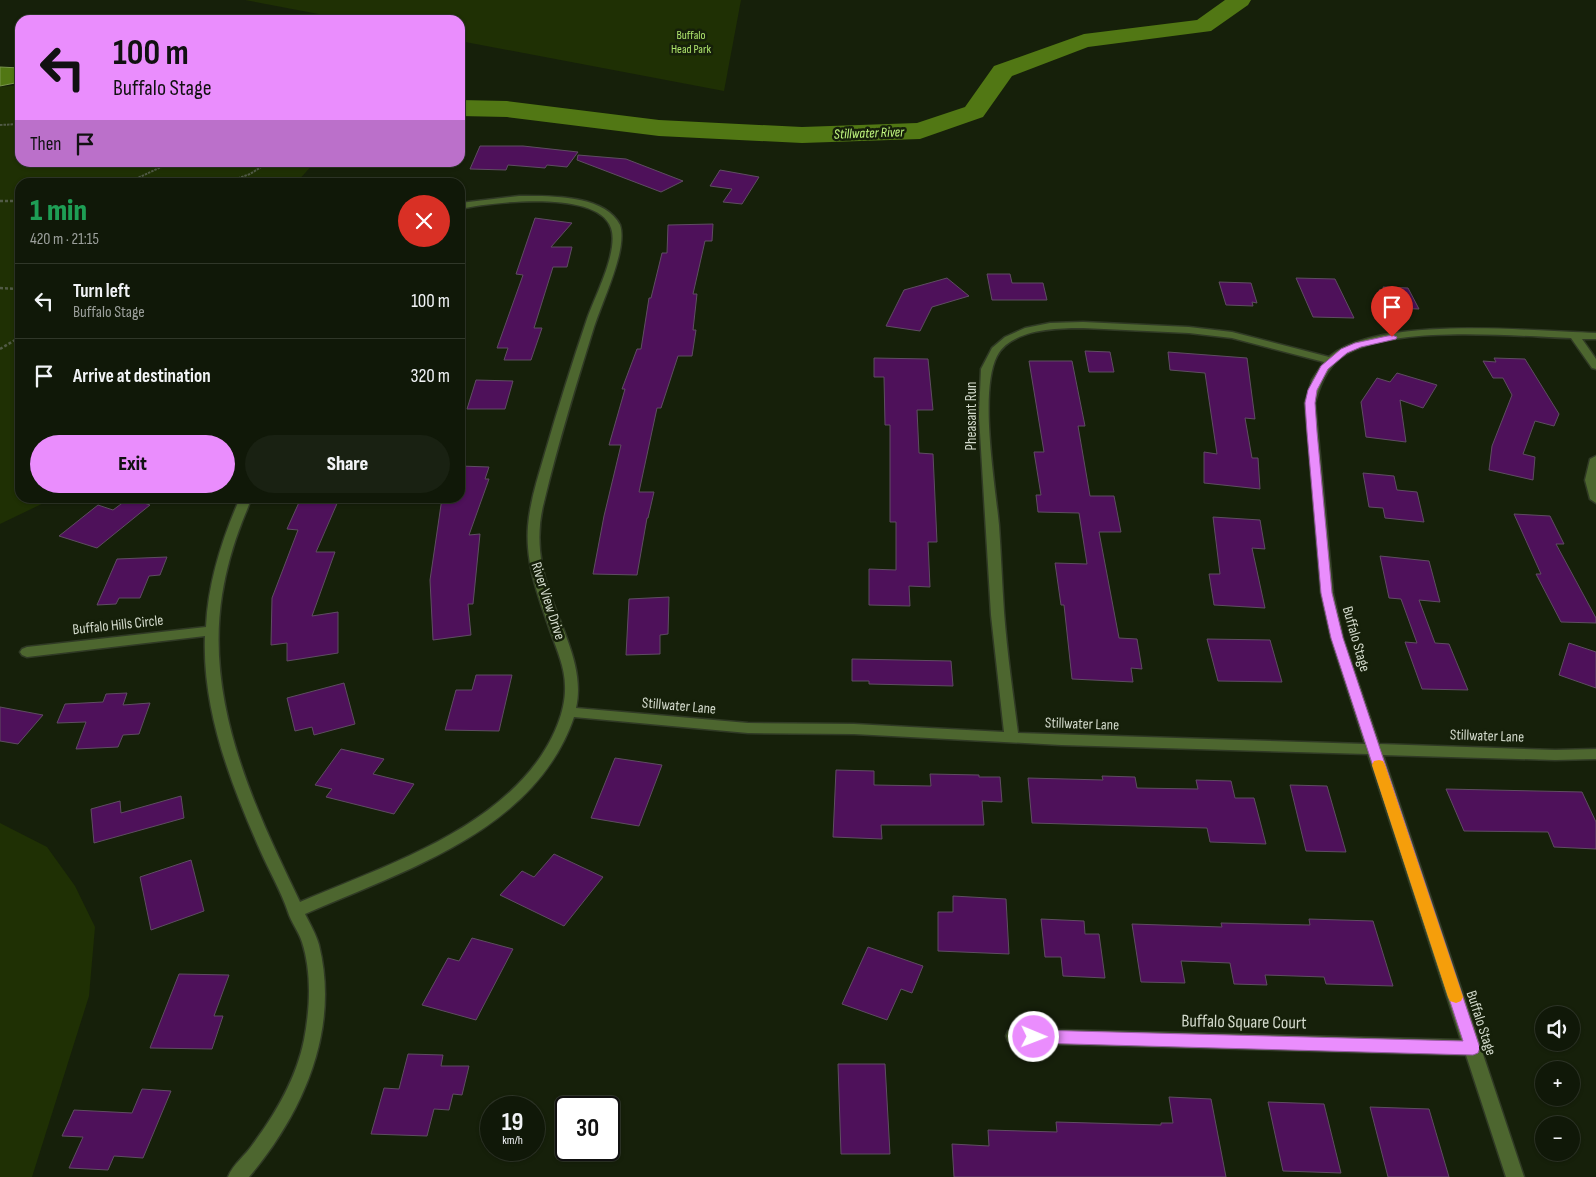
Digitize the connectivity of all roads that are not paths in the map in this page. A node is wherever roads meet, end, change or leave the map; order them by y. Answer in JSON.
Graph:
{"nodes":[{"id":1,"x":465,"y":205,"type":"edge"},
{"id":2,"x":1575,"y":336,"type":"junction"},
{"id":3,"x":1596,"y":336,"type":"edge"},
{"id":4,"x":1330,"y":361,"type":"junction"},
{"id":5,"x":1596,"y":366,"type":"edge"},
{"id":6,"x":1596,"y":459,"type":"edge"},
{"id":7,"x":1596,"y":499,"type":"edge"},
{"id":8,"x":244,"y":503,"type":"edge"},
{"id":9,"x":212,"y":631,"type":"junction"},
{"id":10,"x":26,"y":652,"type":"dead end"},
{"id":11,"x":568,"y":712,"type":"junction"},
{"id":12,"x":1012,"y":737,"type":"junction"},
{"id":13,"x":1373,"y":748,"type":"junction"},
{"id":14,"x":1596,"y":754,"type":"edge"},
{"id":15,"x":295,"y":911,"type":"junction"},
{"id":16,"x":1014,"y":1036,"type":"dead end"},
{"id":17,"x":1473,"y":1048,"type":"junction"},
{"id":18,"x":237,"y":1177,"type":"edge"},
{"id":19,"x":1515,"y":1177,"type":"edge"}],
"edges":[{"from":1,"to":11,"type":"street","name":"River View Drive"},
{"from":2,"to":3,"type":"street","name":"Buffalo Stage"},
{"from":2,"to":4,"type":"street","name":"Buffalo Stage"},
{"from":2,"to":5,"type":"street"},
{"from":4,"to":12,"type":"street","name":"Pheasant Run"},
{"from":4,"to":13,"type":"street","name":"Buffalo Stage"},
{"from":6,"to":7,"type":"street"},
{"from":8,"to":9,"type":"street"},
{"from":9,"to":10,"type":"street","name":"Buffalo Hills Circle"},
{"from":9,"to":15,"type":"street"},
{"from":11,"to":12,"type":"street","name":"Stillwater Lane"},
{"from":11,"to":15,"type":"street","name":"River View Drive"},
{"from":12,"to":13,"type":"street","name":"Stillwater Lane"},
{"from":13,"to":14,"type":"street","name":"Stillwater Lane"},
{"from":13,"to":17,"type":"street","name":"Buffalo Stage"},
{"from":15,"to":18,"type":"street"},
{"from":16,"to":17,"type":"street","name":"Buffalo Square Court"},
{"from":17,"to":19,"type":"street","name":"Buffalo Stage"}]}
